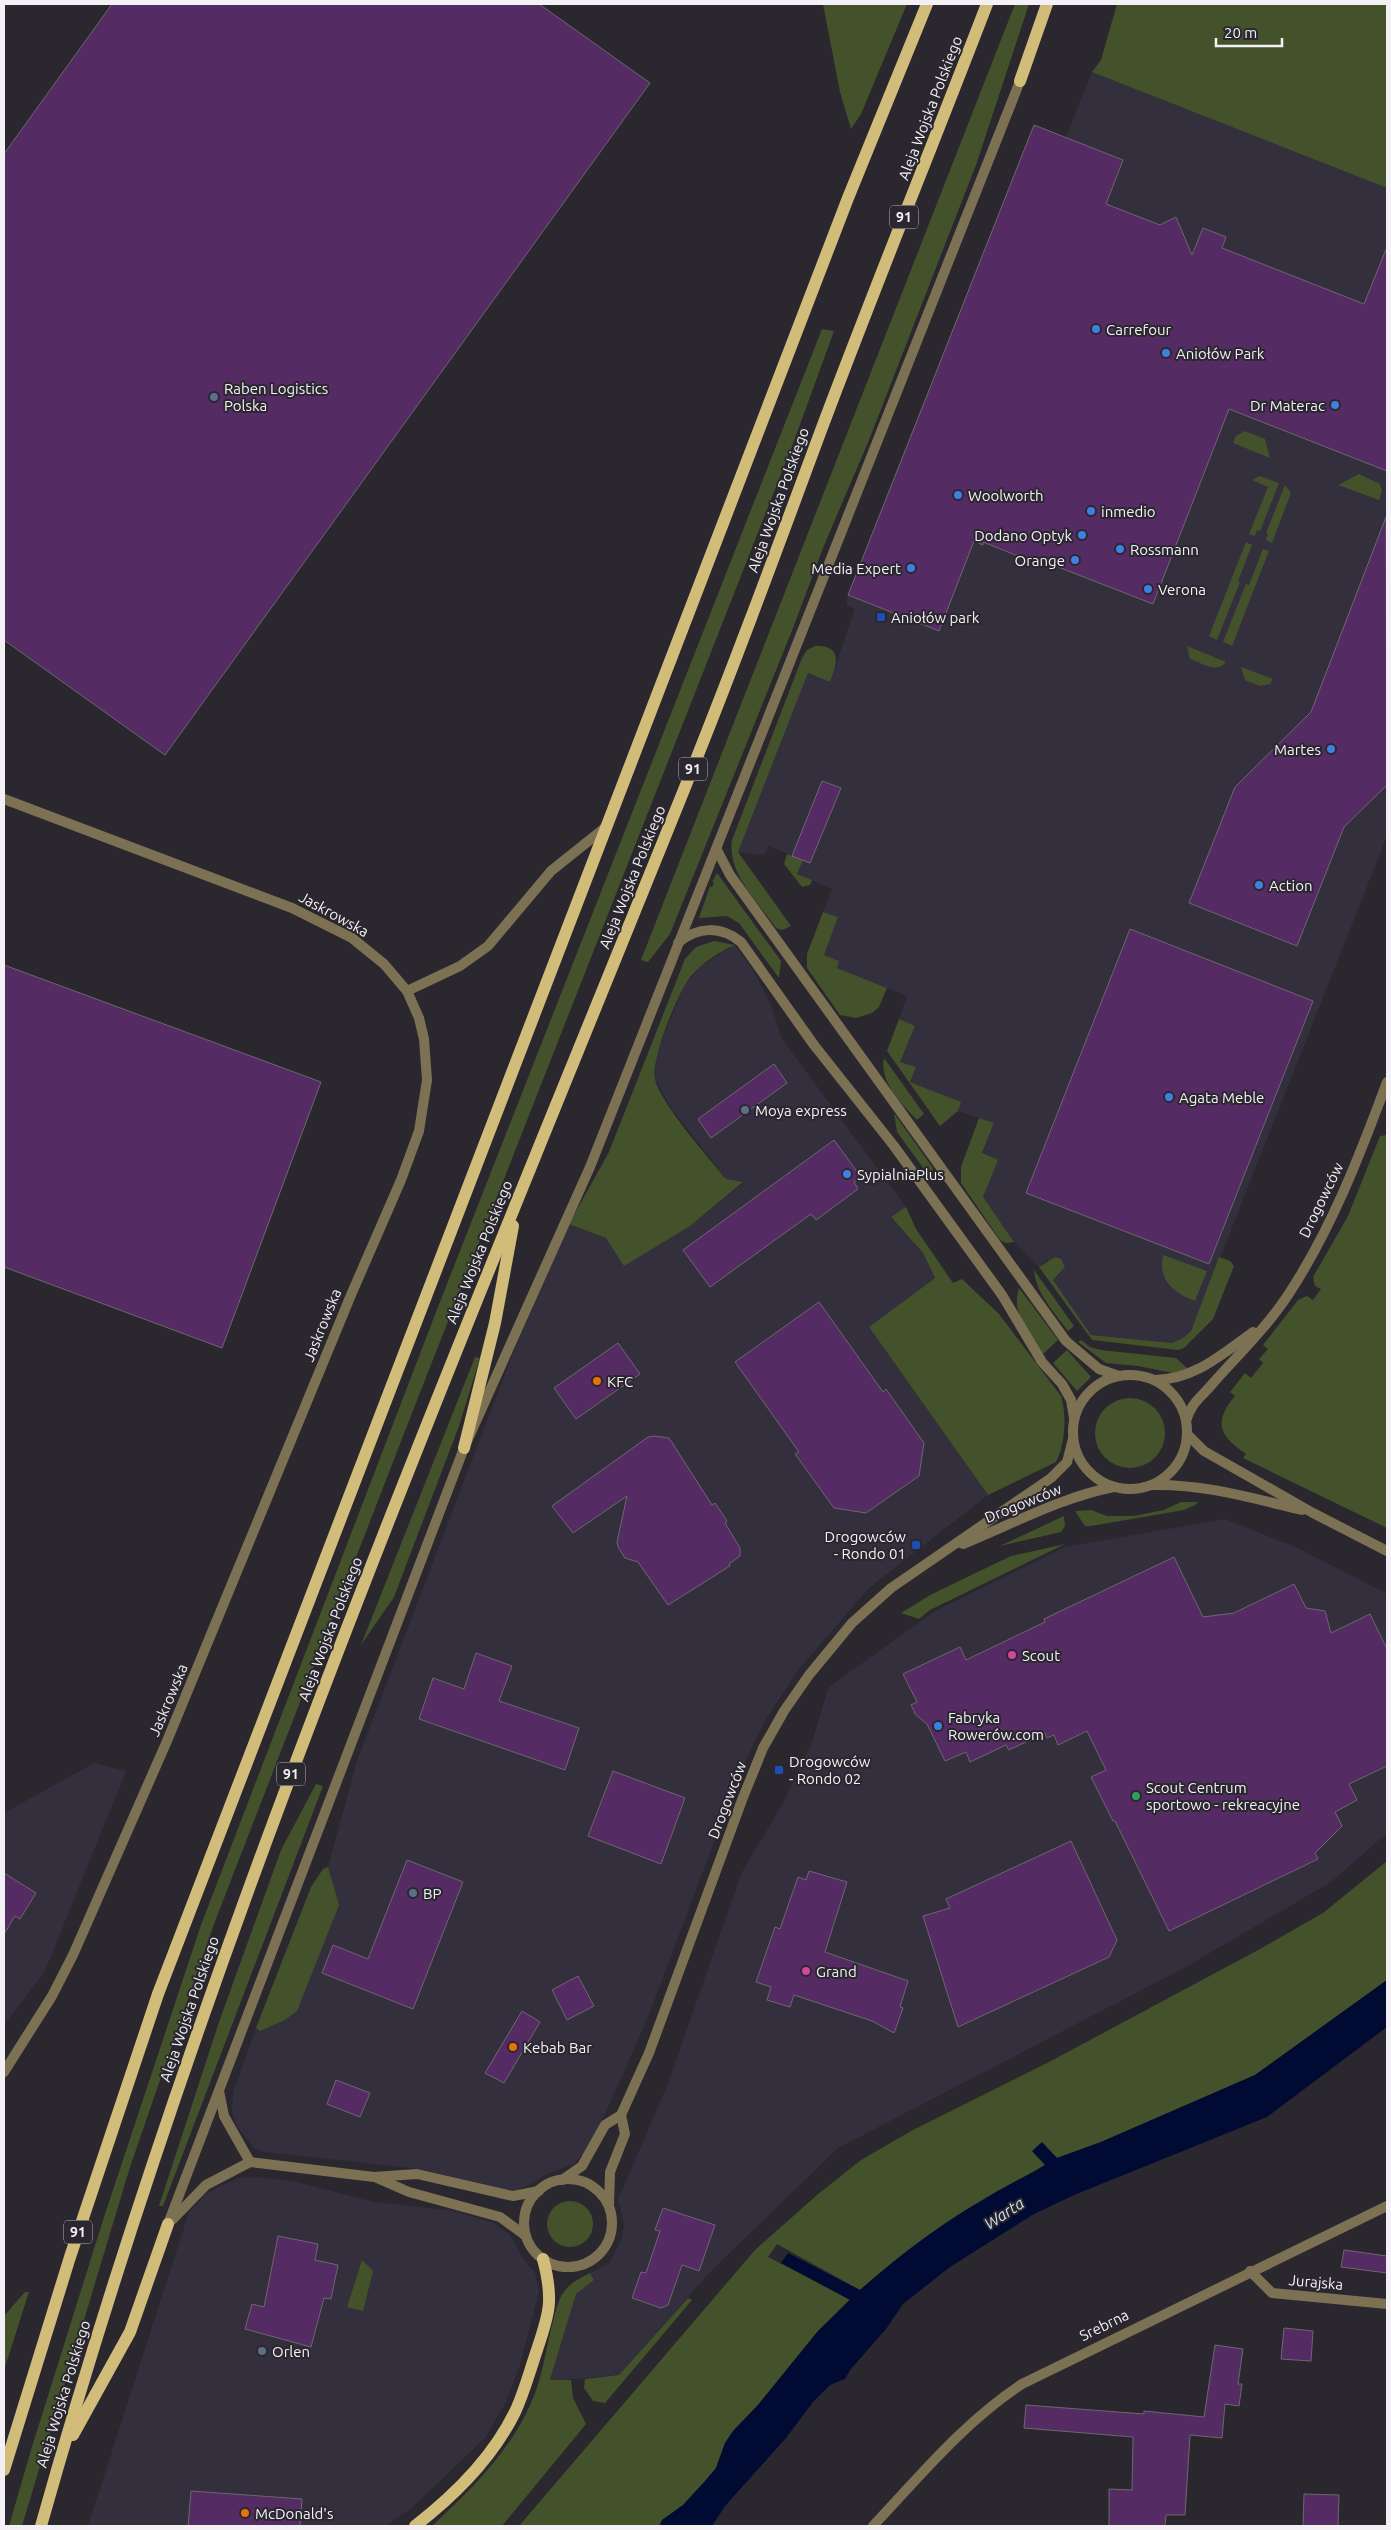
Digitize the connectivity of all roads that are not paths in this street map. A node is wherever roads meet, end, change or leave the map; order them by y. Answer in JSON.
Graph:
{"nodes":[{"id":1,"x":927,"y":4,"type":"edge"},
{"id":2,"x":987,"y":4,"type":"edge"},
{"id":3,"x":1047,"y":4,"type":"edge"},
{"id":4,"x":1020,"y":81,"type":"joint"},
{"id":5,"x":4,"y":799,"type":"edge"},
{"id":6,"x":607,"y":826,"type":"junction"},
{"id":7,"x":717,"y":850,"type":"junction"},
{"id":8,"x":677,"y":944,"type":"junction"},
{"id":9,"x":407,"y":991,"type":"junction"},
{"id":10,"x":1387,"y":1082,"type":"edge"},
{"id":11,"x":518,"y":1200,"type":"junction"},
{"id":12,"x":1266,"y":1323,"type":"junction"},
{"id":13,"x":1119,"y":1376,"type":"junction"},
{"id":14,"x":1153,"y":1380,"type":"junction"},
{"id":15,"x":1074,"y":1418,"type":"junction"},
{"id":16,"x":1186,"y":1422,"type":"junction"},
{"id":17,"x":1187,"y":1434,"type":"junction"},
{"id":18,"x":1073,"y":1439,"type":"junction"},
{"id":19,"x":464,"y":1448,"type":"junction"},
{"id":20,"x":1152,"y":1485,"type":"junction"},
{"id":21,"x":1114,"y":1487,"type":"junction"},
{"id":22,"x":1312,"y":1513,"type":"junction"},
{"id":23,"x":1387,"y":1551,"type":"edge"},
{"id":24,"x":944,"y":1552,"type":"junction"},
{"id":25,"x":4,"y":2072,"type":"edge"},
{"id":26,"x":219,"y":2090,"type":"junction"},
{"id":27,"x":622,"y":2115,"type":"junction"},
{"id":28,"x":250,"y":2162,"type":"junction"},
{"id":29,"x":374,"y":2177,"type":"junction"},
{"id":30,"x":562,"y":2180,"type":"junction"},
{"id":31,"x":538,"y":2191,"type":"junction"},
{"id":32,"x":609,"y":2206,"type":"junction"},
{"id":33,"x":1387,"y":2206,"type":"edge"},
{"id":34,"x":168,"y":2224,"type":"junction"},
{"id":35,"x":526,"y":2236,"type":"junction"},
{"id":36,"x":543,"y":2259,"type":"junction"},
{"id":37,"x":1250,"y":2271,"type":"junction"},
{"id":38,"x":1387,"y":2304,"type":"edge"},
{"id":39,"x":60,"y":2456,"type":"junction"},
{"id":40,"x":4,"y":2470,"type":"edge"},
{"id":41,"x":417,"y":2525,"type":"edge"},
{"id":42,"x":41,"y":2526,"type":"edge"},
{"id":43,"x":873,"y":2526,"type":"edge"}],
"edges":[{"from":1,"to":6,"type":"main road","name":"Aleja Wojska Polskiego","number":"91"},
{"from":2,"to":11,"type":"main road","name":"Aleja Wojska Polskiego","number":"91"},
{"from":3,"to":4,"type":"main road"},
{"from":4,"to":7,"type":"street"},
{"from":5,"to":9,"type":"street","name":"Jaskrowska"},
{"from":6,"to":9,"type":"street"},
{"from":6,"to":40,"type":"main road","name":"Aleja Wojska Polskiego","number":"91"},
{"from":7,"to":8,"type":"street"},
{"from":7,"to":13,"type":"street"},
{"from":8,"to":15,"type":"street"},
{"from":8,"to":19,"type":"street"},
{"from":9,"to":25,"type":"street","name":"Jaskrowska"},
{"from":10,"to":12,"type":"street","name":"Drogowców"},
{"from":11,"to":19,"type":"main road"},
{"from":11,"to":39,"type":"main road","name":"Aleja Wojska Polskiego","number":"91"},
{"from":12,"to":14,"type":"street","name":"Drogowców"},
{"from":12,"to":16,"type":"street","name":"Drogowców"},
{"from":13,"to":14,"type":"street"},
{"from":13,"to":15,"type":"street"},
{"from":14,"to":16,"type":"street"},
{"from":15,"to":18,"type":"street"},
{"from":16,"to":17,"type":"street"},
{"from":17,"to":20,"type":"street"},
{"from":17,"to":22,"type":"street"},
{"from":18,"to":21,"type":"street"},
{"from":18,"to":24,"type":"street","name":"Drogowców"},
{"from":19,"to":26,"type":"street"},
{"from":20,"to":21,"type":"street"},
{"from":20,"to":22,"type":"street"},
{"from":21,"to":24,"type":"street","name":"Drogowców"},
{"from":22,"to":23,"type":"street"},
{"from":24,"to":27,"type":"street","name":"Drogowców"},
{"from":26,"to":28,"type":"street"},
{"from":26,"to":34,"type":"street"},
{"from":27,"to":30,"type":"street"},
{"from":27,"to":32,"type":"street","name":"Drogowców"},
{"from":28,"to":29,"type":"street"},
{"from":28,"to":34,"type":"street"},
{"from":29,"to":31,"type":"street"},
{"from":29,"to":35,"type":"street"},
{"from":30,"to":31,"type":"street"},
{"from":30,"to":32,"type":"street"},
{"from":31,"to":35,"type":"street"},
{"from":32,"to":36,"type":"street"},
{"from":33,"to":37,"type":"street","name":"Srebrna"},
{"from":34,"to":39,"type":"main road"},
{"from":35,"to":36,"type":"street"},
{"from":36,"to":41,"type":"main road"},
{"from":37,"to":38,"type":"street","name":"Jurajska"},
{"from":37,"to":43,"type":"street","name":"Srebrna"},
{"from":39,"to":42,"type":"main road","name":"Aleja Wojska Polskiego","number":"91"}]}
